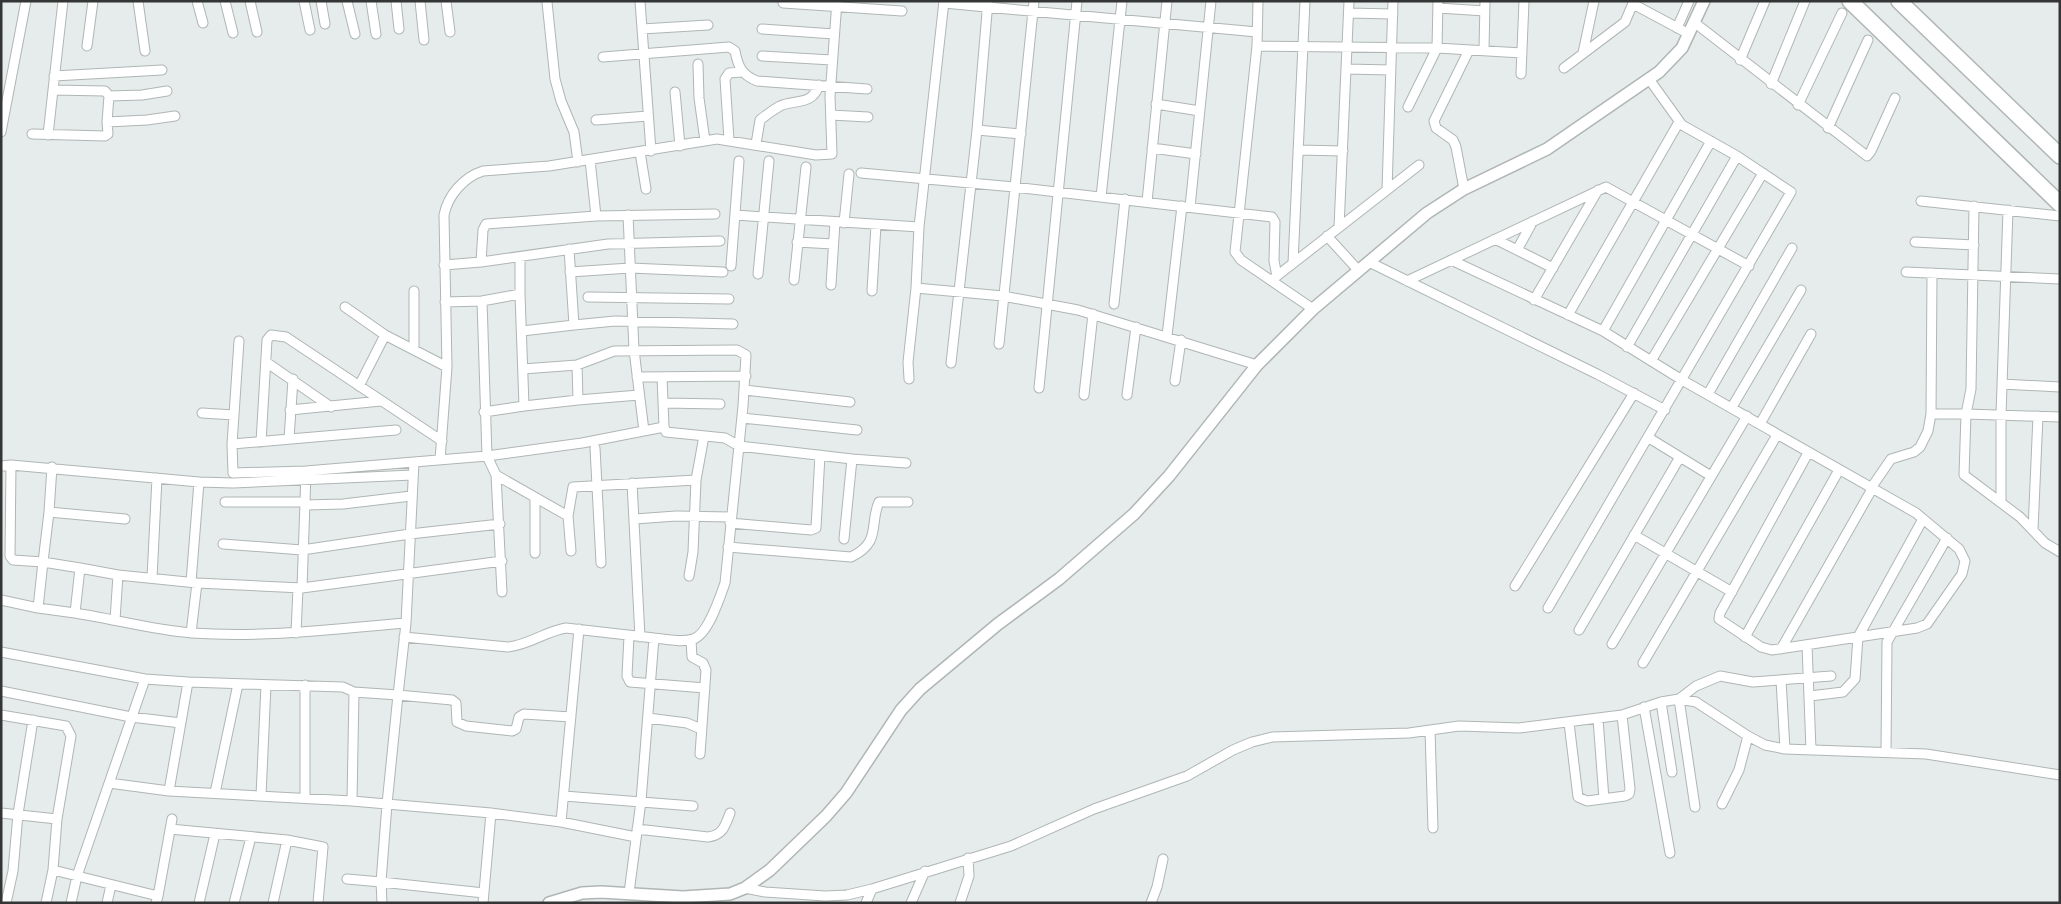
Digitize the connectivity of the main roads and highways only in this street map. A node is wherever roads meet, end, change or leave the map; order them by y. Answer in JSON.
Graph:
{"nodes":[{"id":1,"x":1704,"y":1,"type":"edge"},
{"id":2,"x":1899,"y":1,"type":"edge"},
{"id":3,"x":1846,"y":7,"type":"edge"},
{"id":4,"x":2060,"y":156,"type":"edge"},
{"id":5,"x":2060,"y":204,"type":"edge"},
{"id":6,"x":729,"y":898,"type":"edge"},
{"id":7,"x":549,"y":903,"type":"edge"}],
"edges":[{"from":1,"to":6,"type":"main road"},
{"from":2,"to":4,"type":"highway"},
{"from":3,"to":5,"type":"highway"},
{"from":6,"to":7,"type":"main road"}]}
